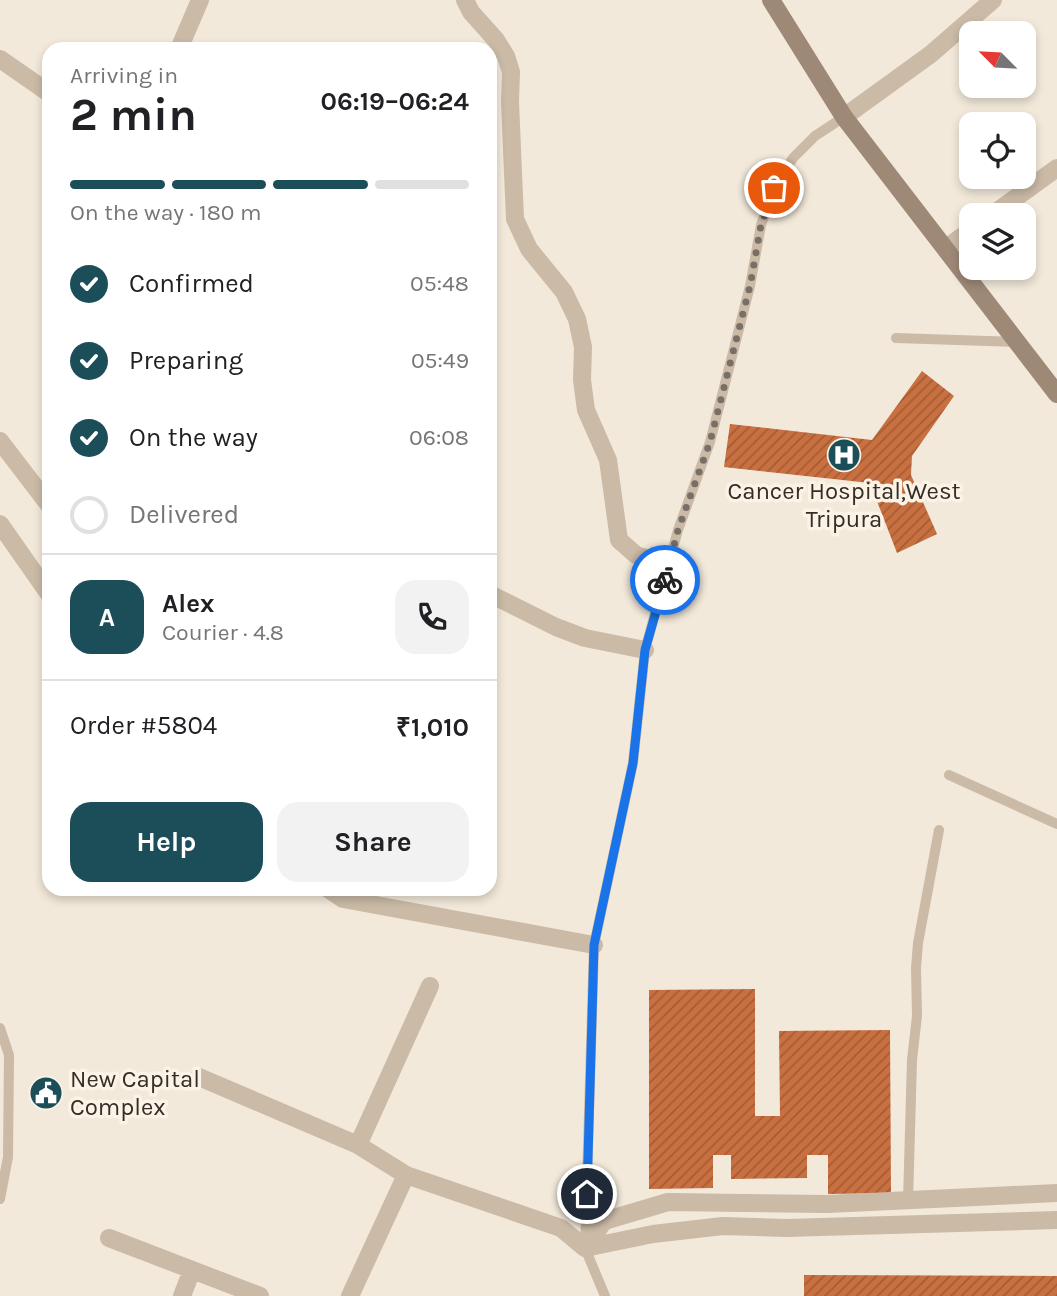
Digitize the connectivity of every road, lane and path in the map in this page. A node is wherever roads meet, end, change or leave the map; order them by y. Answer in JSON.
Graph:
{"nodes":[{"id":1,"x":201,"y":0,"type":"edge"},
{"id":2,"x":465,"y":0,"type":"edge"},
{"id":3,"x":771,"y":0,"type":"edge"},
{"id":4,"x":984,"y":4,"type":"edge"},
{"id":5,"x":182,"y":42,"type":"edge"},
{"id":6,"x":0,"y":59,"type":"edge"},
{"id":7,"x":42,"y":88,"type":"edge"},
{"id":8,"x":844,"y":117,"type":"junction"},
{"id":9,"x":1057,"y":168,"type":"edge"},
{"id":10,"x":1009,"y":203,"type":"edge"},
{"id":11,"x":959,"y":239,"type":"edge"},
{"id":12,"x":946,"y":248,"type":"junction"},
{"id":13,"x":896,"y":338,"type":"dead end"},
{"id":14,"x":1018,"y":342,"type":"junction"},
{"id":15,"x":1057,"y":394,"type":"edge"},
{"id":16,"x":0,"y":441,"type":"edge"},
{"id":17,"x":42,"y":496,"type":"edge"},
{"id":18,"x":0,"y":524,"type":"edge"},
{"id":19,"x":669,"y":565,"type":"junction"},
{"id":20,"x":42,"y":584,"type":"edge"},
{"id":21,"x":497,"y":601,"type":"edge"},
{"id":22,"x":645,"y":650,"type":"junction"},
{"id":23,"x":949,"y":775,"type":"dead end"},
{"id":24,"x":1057,"y":824,"type":"edge"},
{"id":25,"x":939,"y":830,"type":"dead end"},
{"id":26,"x":338,"y":896,"type":"edge"},
{"id":27,"x":594,"y":945,"type":"junction"},
{"id":28,"x":430,"y":986,"type":"dead end"},
{"id":29,"x":0,"y":1028,"type":"edge"},
{"id":30,"x":199,"y":1077,"type":"dead end"},
{"id":31,"x":358,"y":1145,"type":"junction"},
{"id":32,"x":406,"y":1175,"type":"junction"},
{"id":33,"x":1057,"y":1193,"type":"edge"},
{"id":34,"x":0,"y":1199,"type":"edge"},
{"id":35,"x":908,"y":1201,"type":"junction"},
{"id":36,"x":1057,"y":1220,"type":"edge"},
{"id":37,"x":109,"y":1238,"type":"dead end"},
{"id":38,"x":585,"y":1248,"type":"junction"},
{"id":39,"x":191,"y":1270,"type":"junction"},
{"id":40,"x":182,"y":1296,"type":"edge"},
{"id":41,"x":260,"y":1296,"type":"edge"},
{"id":42,"x":350,"y":1296,"type":"edge"},
{"id":43,"x":605,"y":1296,"type":"edge"}],
"edges":[{"from":1,"to":5,"type":"street"},
{"from":2,"to":19,"type":"street"},
{"from":3,"to":8,"type":"street"},
{"from":4,"to":8,"type":"street"},
{"from":6,"to":7,"type":"street"},
{"from":8,"to":12,"type":"street"},
{"from":8,"to":19,"type":"lane"},
{"from":9,"to":10,"type":"street"},
{"from":11,"to":12,"type":"street"},
{"from":12,"to":14,"type":"street"},
{"from":13,"to":14,"type":"lane"},
{"from":14,"to":15,"type":"street"},
{"from":16,"to":17,"type":"street"},
{"from":18,"to":20,"type":"street"},
{"from":19,"to":22,"type":"lane"},
{"from":21,"to":22,"type":"street"},
{"from":22,"to":27,"type":"lane"},
{"from":23,"to":24,"type":"lane"},
{"from":25,"to":35,"type":"lane"},
{"from":26,"to":27,"type":"street"},
{"from":27,"to":38,"type":"lane"},
{"from":28,"to":31,"type":"street"},
{"from":29,"to":34,"type":"lane"},
{"from":30,"to":31,"type":"street"},
{"from":31,"to":32,"type":"street"},
{"from":32,"to":38,"type":"street"},
{"from":32,"to":42,"type":"street"},
{"from":33,"to":35,"type":"street"},
{"from":35,"to":38,"type":"street"},
{"from":36,"to":38,"type":"street"},
{"from":37,"to":39,"type":"street"},
{"from":38,"to":43,"type":"lane"},
{"from":39,"to":40,"type":"street"},
{"from":39,"to":41,"type":"street"}]}
